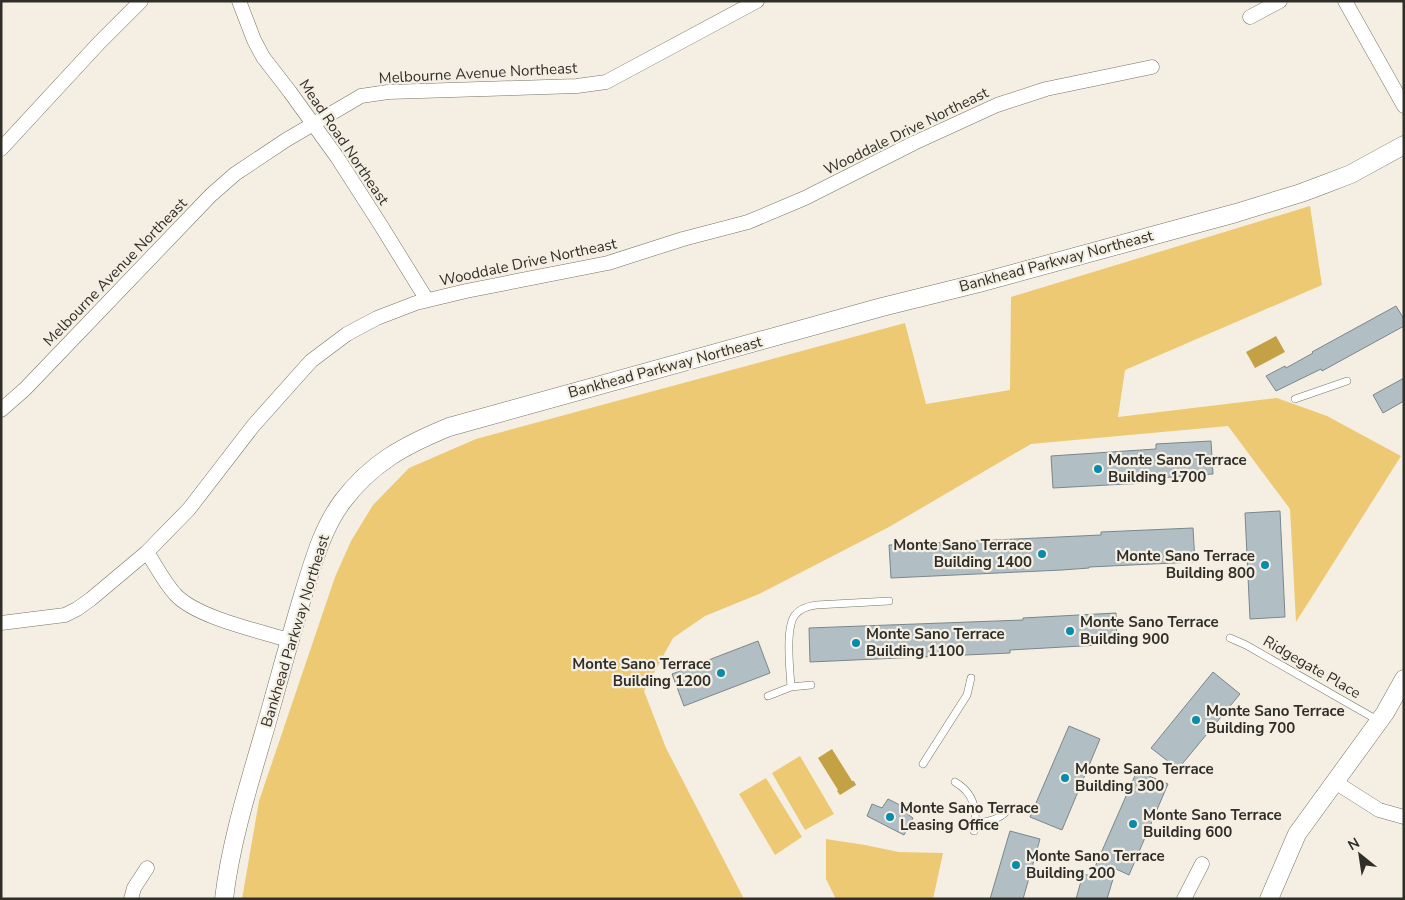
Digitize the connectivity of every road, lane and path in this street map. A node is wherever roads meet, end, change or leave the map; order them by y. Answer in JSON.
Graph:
{"nodes":[{"id":1,"x":141,"y":1,"type":"edge"},
{"id":2,"x":238,"y":1,"type":"edge"},
{"id":3,"x":757,"y":1,"type":"edge"},
{"id":4,"x":1280,"y":1,"type":"edge"},
{"id":5,"x":1345,"y":1,"type":"edge"},
{"id":6,"x":1250,"y":17,"type":"dead end"},
{"id":7,"x":1152,"y":67,"type":"dead end"},
{"id":8,"x":1404,"y":106,"type":"edge"},
{"id":9,"x":313,"y":124,"type":"junction"},
{"id":10,"x":1404,"y":145,"type":"edge"},
{"id":11,"x":1,"y":149,"type":"edge"},
{"id":12,"x":427,"y":300,"type":"junction"},
{"id":13,"x":1347,"y":382,"type":"dead end"},
{"id":14,"x":1295,"y":399,"type":"dead end"},
{"id":15,"x":1,"y":410,"type":"edge"},
{"id":16,"x":148,"y":552,"type":"junction"},
{"id":17,"x":889,"y":601,"type":"dead end"},
{"id":18,"x":1,"y":623,"type":"edge"},
{"id":19,"x":1230,"y":638,"type":"dead end"},
{"id":20,"x":289,"y":640,"type":"junction"},
{"id":21,"x":972,"y":678,"type":"dead end"},
{"id":22,"x":1404,"y":679,"type":"edge"},
{"id":23,"x":811,"y":685,"type":"dead end"},
{"id":24,"x":791,"y":687,"type":"junction"},
{"id":25,"x":768,"y":696,"type":"dead end"},
{"id":26,"x":1379,"y":722,"type":"junction"},
{"id":27,"x":924,"y":764,"type":"dead end"},
{"id":28,"x":955,"y":782,"type":"dead end"},
{"id":29,"x":1335,"y":782,"type":"junction"},
{"id":30,"x":1009,"y":808,"type":"dead end"},
{"id":31,"x":1404,"y":817,"type":"edge"},
{"id":32,"x":1202,"y":864,"type":"dead end"},
{"id":33,"x":147,"y":868,"type":"dead end"},
{"id":34,"x":132,"y":899,"type":"edge"},
{"id":35,"x":224,"y":899,"type":"edge"},
{"id":36,"x":1184,"y":899,"type":"edge"},
{"id":37,"x":1269,"y":899,"type":"edge"}],
"edges":[{"from":1,"to":11,"type":"street"},
{"from":2,"to":9,"type":"street","name":"Mead Road Northeast"},
{"from":3,"to":9,"type":"street","name":"Melbourne Avenue Northeast"},
{"from":4,"to":6,"type":"street"},
{"from":5,"to":8,"type":"street"},
{"from":7,"to":12,"type":"street","name":"Wooddale Drive Northeast"},
{"from":9,"to":12,"type":"street","name":"Mead Road Northeast"},
{"from":9,"to":15,"type":"street","name":"Melbourne Avenue Northeast"},
{"from":10,"to":20,"type":"street","name":"Bankhead Parkway Northeast"},
{"from":12,"to":16,"type":"street","name":"Wooddale Drive Northeast"},
{"from":13,"to":14,"type":"lane"},
{"from":16,"to":18,"type":"street","name":"Wooddale Drive Northeast"},
{"from":16,"to":20,"type":"street"},
{"from":17,"to":24,"type":"lane"},
{"from":19,"to":26,"type":"lane","name":"Ridgegate Place"},
{"from":20,"to":35,"type":"street","name":"Bankhead Parkway Northeast"},
{"from":21,"to":27,"type":"lane"},
{"from":22,"to":26,"type":"street"},
{"from":23,"to":24,"type":"lane"},
{"from":24,"to":25,"type":"lane"},
{"from":26,"to":29,"type":"street"},
{"from":28,"to":30,"type":"lane"},
{"from":29,"to":31,"type":"street"},
{"from":29,"to":37,"type":"street"},
{"from":32,"to":36,"type":"street"},
{"from":33,"to":34,"type":"street"}]}
